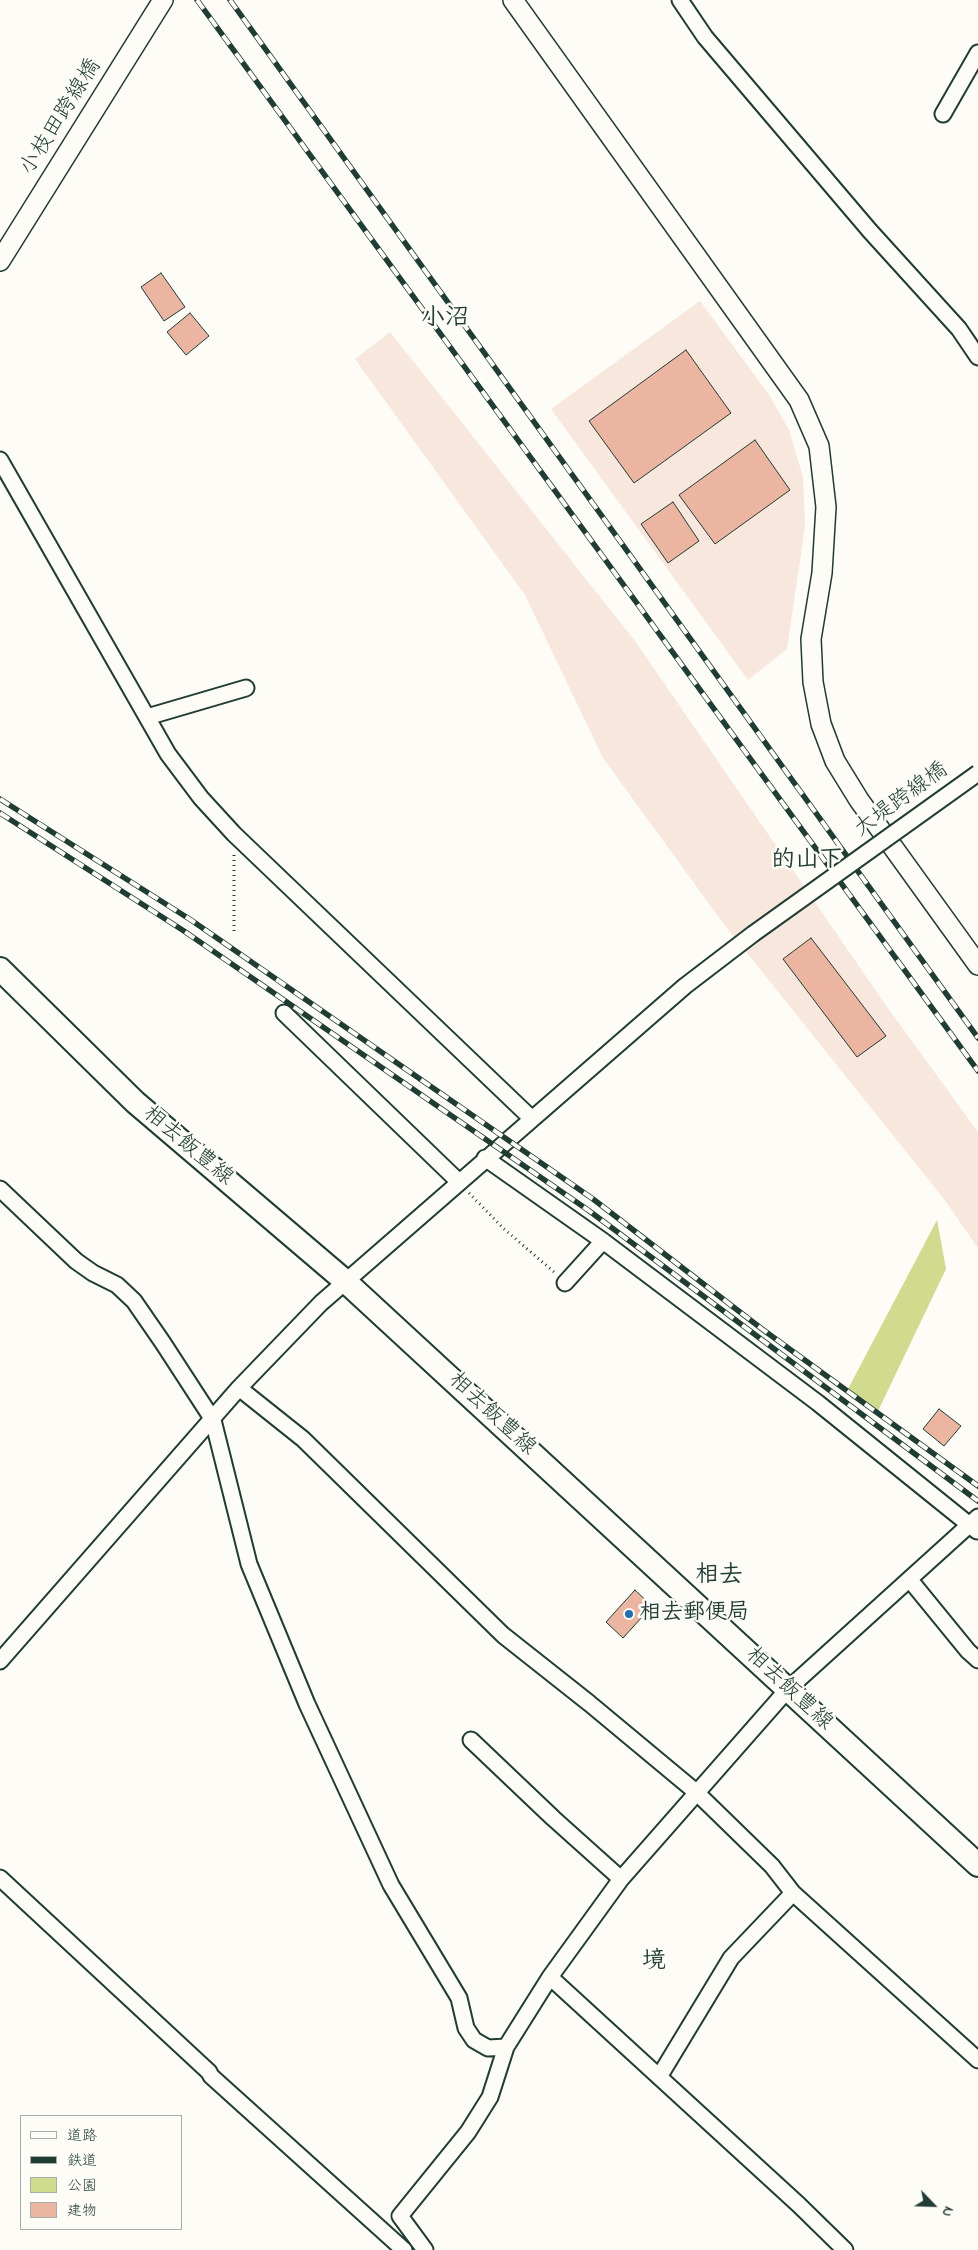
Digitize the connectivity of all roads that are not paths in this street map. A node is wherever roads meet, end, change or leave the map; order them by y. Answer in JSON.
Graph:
{"nodes":[{"id":1,"x":164,"y":0,"type":"edge"},
{"id":2,"x":680,"y":0,"type":"edge"},
{"id":3,"x":519,"y":2,"type":"edge"},
{"id":4,"x":978,"y":55,"type":"edge"},
{"id":5,"x":943,"y":114,"type":"dead end"},
{"id":6,"x":0,"y":261,"type":"edge"},
{"id":7,"x":978,"y":357,"type":"edge"},
{"id":8,"x":0,"y":460,"type":"edge"},
{"id":9,"x":246,"y":688,"type":"dead end"},
{"id":10,"x":147,"y":718,"type":"junction"},
{"id":11,"x":978,"y":772,"type":"edge"},
{"id":12,"x":978,"y":965,"type":"edge"},
{"id":13,"x":0,"y":969,"type":"edge"},
{"id":14,"x":284,"y":1013,"type":"dead end"},
{"id":15,"x":531,"y":1118,"type":"junction"},
{"id":16,"x":485,"y":1158,"type":"junction"},
{"id":17,"x":458,"y":1182,"type":"junction"},
{"id":18,"x":0,"y":1189,"type":"edge"},
{"id":19,"x":603,"y":1241,"type":"junction"},
{"id":20,"x":345,"y":1281,"type":"junction"},
{"id":21,"x":566,"y":1283,"type":"road end"},
{"id":22,"x":239,"y":1388,"type":"junction"},
{"id":23,"x":212,"y":1420,"type":"junction"},
{"id":24,"x":975,"y":1525,"type":"edge"},
{"id":25,"x":910,"y":1580,"type":"junction"},
{"id":26,"x":0,"y":1660,"type":"edge"},
{"id":27,"x":978,"y":1660,"type":"edge"},
{"id":28,"x":788,"y":1689,"type":"junction"},
{"id":29,"x":471,"y":1740,"type":"dead end"},
{"id":30,"x":696,"y":1792,"type":"junction"},
{"id":31,"x":978,"y":1865,"type":"edge"},
{"id":32,"x":0,"y":1878,"type":"edge"},
{"id":33,"x":621,"y":1879,"type":"junction"},
{"id":34,"x":793,"y":1893,"type":"junction"},
{"id":35,"x":550,"y":1977,"type":"junction"},
{"id":36,"x":506,"y":2047,"type":"junction"},
{"id":37,"x":978,"y":2060,"type":"edge"},
{"id":38,"x":659,"y":2077,"type":"junction"},
{"id":39,"x":404,"y":2250,"type":"edge"},
{"id":40,"x":425,"y":2250,"type":"edge"},
{"id":41,"x":845,"y":2250,"type":"edge"}],
"edges":[{"from":1,"to":6,"type":"street","name":"小枝田跨線橋"},
{"from":2,"to":7,"type":"street"},
{"from":3,"to":12,"type":"street"},
{"from":4,"to":5,"type":"street"},
{"from":8,"to":10,"type":"street"},
{"from":9,"to":10,"type":"street"},
{"from":10,"to":15,"type":"street"},
{"from":11,"to":15,"type":"street","name":"大堤跨線橋","bridge":true},
{"from":13,"to":20,"type":"main road","name":"相去飯豊線"},
{"from":14,"to":17,"type":"street"},
{"from":15,"to":16,"type":"street","name":"大堤跨線橋"},
{"from":16,"to":17,"type":"street","name":"大堤跨線橋"},
{"from":16,"to":19,"type":"street"},
{"from":17,"to":20,"type":"street","name":"大堤跨線橋"},
{"from":18,"to":23,"type":"street"},
{"from":19,"to":21,"type":"street"},
{"from":19,"to":24,"type":"street"},
{"from":20,"to":22,"type":"street","name":"大堤跨線橋"},
{"from":20,"to":28,"type":"main road","name":"相去飯豊線"},
{"from":22,"to":23,"type":"street","name":"大堤跨線橋"},
{"from":22,"to":30,"type":"street"},
{"from":23,"to":26,"type":"street","name":"大堤跨線橋"},
{"from":23,"to":36,"type":"street"},
{"from":24,"to":25,"type":"street"},
{"from":25,"to":27,"type":"street"},
{"from":25,"to":28,"type":"street"},
{"from":28,"to":30,"type":"street"},
{"from":28,"to":31,"type":"main road","name":"相去飯豊線"},
{"from":29,"to":33,"type":"street"},
{"from":30,"to":33,"type":"street"},
{"from":30,"to":34,"type":"street"},
{"from":32,"to":39,"type":"street"},
{"from":33,"to":35,"type":"street"},
{"from":34,"to":37,"type":"street"},
{"from":34,"to":38,"type":"street"},
{"from":35,"to":36,"type":"street"},
{"from":35,"to":38,"type":"street"},
{"from":36,"to":40,"type":"street"},
{"from":38,"to":41,"type":"street"}]}
